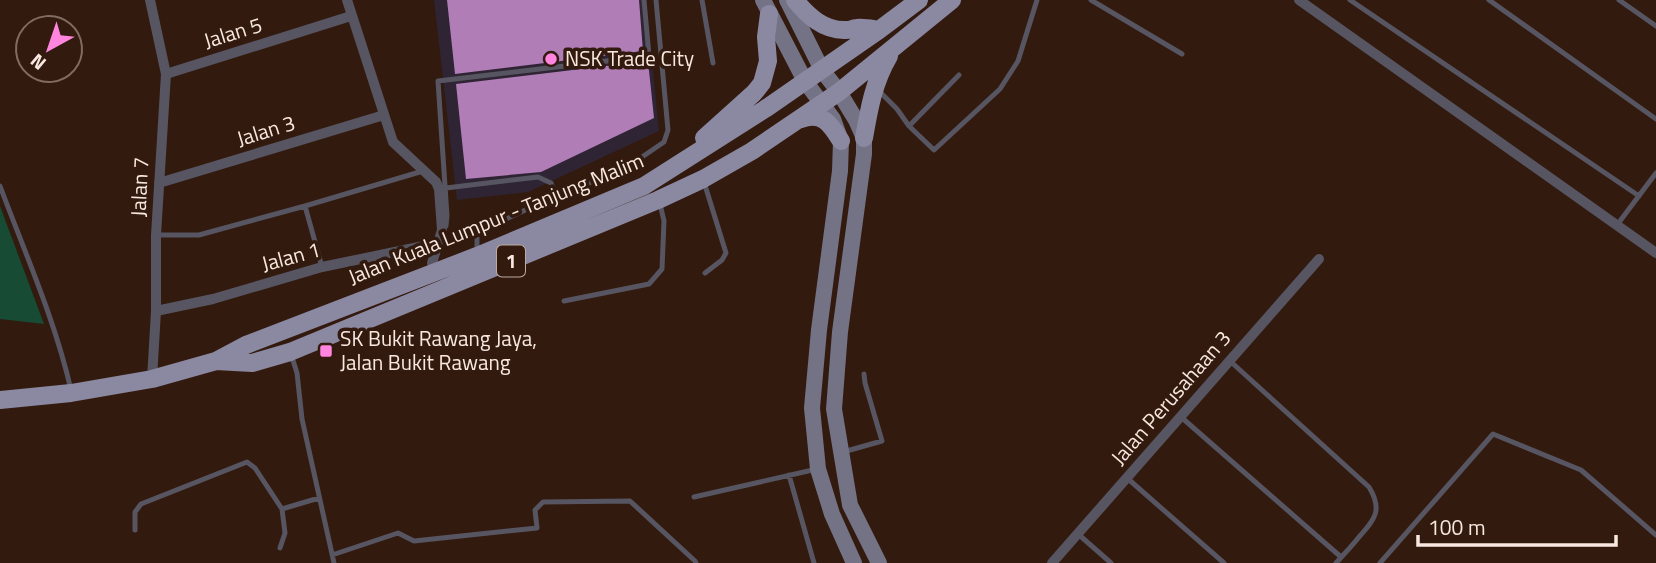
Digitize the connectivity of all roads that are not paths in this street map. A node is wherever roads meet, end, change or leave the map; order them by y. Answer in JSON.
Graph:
{"nodes":[{"id":1,"x":150,"y":0,"type":"edge"},
{"id":2,"x":347,"y":0,"type":"edge"},
{"id":3,"x":644,"y":0,"type":"edge"},
{"id":4,"x":656,"y":0,"type":"edge"},
{"id":5,"x":702,"y":0,"type":"edge"},
{"id":6,"x":787,"y":0,"type":"edge"},
{"id":7,"x":795,"y":0,"type":"edge"},
{"id":8,"x":919,"y":0,"type":"edge"},
{"id":9,"x":952,"y":0,"type":"edge"},
{"id":10,"x":1037,"y":0,"type":"edge"},
{"id":11,"x":1091,"y":0,"type":"edge"},
{"id":12,"x":1299,"y":0,"type":"edge"},
{"id":13,"x":1350,"y":0,"type":"edge"},
{"id":14,"x":1489,"y":0,"type":"edge"},
{"id":15,"x":1619,"y":0,"type":"edge"},
{"id":16,"x":766,"y":7,"type":"edge"},
{"id":17,"x":351,"y":16,"type":"junction"},
{"id":18,"x":1656,"y":26,"type":"edge"},
{"id":19,"x":880,"y":30,"type":"junction"},
{"id":20,"x":897,"y":44,"type":"junction"},
{"id":21,"x":1182,"y":54,"type":"dead end"},
{"id":22,"x":713,"y":63,"type":"dead end"},
{"id":23,"x":822,"y":69,"type":"junction"},
{"id":24,"x":166,"y":74,"type":"junction"},
{"id":25,"x":959,"y":75,"type":"dead end"},
{"id":26,"x":806,"y":81,"type":"junction"},
{"id":27,"x":875,"y":87,"type":"junction"},
{"id":28,"x":839,"y":92,"type":"junction"},
{"id":29,"x":821,"y":104,"type":"junction"},
{"id":30,"x":384,"y":116,"type":"junction"},
{"id":31,"x":1656,"y":118,"type":"edge"},
{"id":32,"x":792,"y":123,"type":"junction"},
{"id":33,"x":909,"y":126,"type":"junction"},
{"id":34,"x":864,"y":138,"type":"junction"},
{"id":35,"x":841,"y":141,"type":"junction"},
{"id":36,"x":423,"y":171,"type":"junction"},
{"id":37,"x":1656,"y":173,"type":"edge"},
{"id":38,"x":703,"y":179,"type":"junction"},
{"id":39,"x":159,"y":183,"type":"junction"},
{"id":40,"x":0,"y":186,"type":"edge"},
{"id":41,"x":644,"y":186,"type":"junction"},
{"id":42,"x":446,"y":188,"type":"junction"},
{"id":43,"x":556,"y":196,"type":"junction"},
{"id":44,"x":1639,"y":196,"type":"junction"},
{"id":45,"x":658,"y":201,"type":"junction"},
{"id":46,"x":305,"y":206,"type":"junction"},
{"id":47,"x":1617,"y":225,"type":"junction"},
{"id":48,"x":156,"y":235,"type":"junction"},
{"id":49,"x":438,"y":243,"type":"junction"},
{"id":50,"x":1656,"y":253,"type":"edge"},
{"id":51,"x":477,"y":256,"type":"junction"},
{"id":52,"x":1319,"y":259,"type":"dead end"},
{"id":53,"x":427,"y":266,"type":"joint"},
{"id":54,"x":322,"y":267,"type":"junction"},
{"id":55,"x":705,"y":273,"type":"dead end"},
{"id":56,"x":381,"y":284,"type":"dead end"},
{"id":57,"x":564,"y":301,"type":"dead end"},
{"id":58,"x":354,"y":303,"type":"junction"},
{"id":59,"x":156,"y":311,"type":"junction"},
{"id":60,"x":290,"y":352,"type":"junction"},
{"id":61,"x":816,"y":360,"type":"junction"},
{"id":62,"x":216,"y":361,"type":"junction"},
{"id":63,"x":1230,"y":361,"type":"junction"},
{"id":64,"x":838,"y":362,"type":"junction"},
{"id":65,"x":864,"y":374,"type":"dead end"},
{"id":66,"x":152,"y":379,"type":"junction"},
{"id":67,"x":71,"y":393,"type":"junction"},
{"id":68,"x":0,"y":400,"type":"edge"},
{"id":69,"x":1181,"y":416,"type":"junction"},
{"id":70,"x":840,"y":453,"type":"junction"},
{"id":71,"x":818,"y":469,"type":"junction"},
{"id":72,"x":789,"y":475,"type":"junction"},
{"id":73,"x":1127,"y":478,"type":"junction"},
{"id":74,"x":694,"y":497,"type":"dead end"},
{"id":75,"x":318,"y":498,"type":"junction"},
{"id":76,"x":282,"y":509,"type":"junction"},
{"id":77,"x":135,"y":530,"type":"dead end"},
{"id":78,"x":1078,"y":534,"type":"junction"},
{"id":79,"x":1656,"y":535,"type":"edge"},
{"id":80,"x":279,"y":548,"type":"dead end"},
{"id":81,"x":332,"y":555,"type":"junction"},
{"id":82,"x":1341,"y":557,"type":"junction"},
{"id":83,"x":334,"y":563,"type":"edge"},
{"id":84,"x":696,"y":563,"type":"edge"},
{"id":85,"x":814,"y":563,"type":"edge"},
{"id":86,"x":854,"y":563,"type":"edge"},
{"id":87,"x":879,"y":563,"type":"edge"},
{"id":88,"x":1052,"y":563,"type":"edge"},
{"id":89,"x":1111,"y":563,"type":"edge"},
{"id":90,"x":1224,"y":563,"type":"edge"},
{"id":91,"x":1336,"y":563,"type":"edge"},
{"id":92,"x":1380,"y":563,"type":"edge"}],
"edges":[{"from":1,"to":24,"type":"street","name":"Jalan 7"},
{"from":2,"to":17,"type":"street"},
{"from":3,"to":42,"type":"lane"},
{"from":4,"to":43,"type":"lane"},
{"from":5,"to":22,"type":"lane"},
{"from":6,"to":23,"type":"street"},
{"from":7,"to":19,"type":"main road"},
{"from":8,"to":19,"type":"main road","name":"Jalan Kuala Lumpur - Tanjung Malim","number":"1"},
{"from":9,"to":20,"type":"main road","name":"Jalan Kuala Lumpur - Tanjung Malim","number":"1"},
{"from":10,"to":33,"type":"lane"},
{"from":11,"to":21,"type":"lane"},
{"from":12,"to":47,"type":"street"},
{"from":13,"to":44,"type":"lane"},
{"from":14,"to":31,"type":"lane"},
{"from":15,"to":18,"type":"lane"},
{"from":16,"to":26,"type":"street"},
{"from":16,"to":41,"type":"main road"},
{"from":17,"to":24,"type":"street","name":"Jalan 5"},
{"from":17,"to":30,"type":"street"},
{"from":19,"to":23,"type":"main road","name":"Jalan Kuala Lumpur - Tanjung Malim","number":"1"},
{"from":20,"to":27,"type":"main road"},
{"from":20,"to":28,"type":"main road","name":"Jalan Kuala Lumpur - Tanjung Malim","number":"1"},
{"from":23,"to":26,"type":"main road","name":"Jalan Kuala Lumpur - Tanjung Malim","number":"1"},
{"from":23,"to":28,"type":"street"},
{"from":24,"to":39,"type":"street","name":"Jalan 7"},
{"from":25,"to":33,"type":"lane"},
{"from":26,"to":29,"type":"street"},
{"from":26,"to":41,"type":"main road","name":"Jalan Kuala Lumpur - Tanjung Malim","number":"1"},
{"from":27,"to":33,"type":"lane"},
{"from":27,"to":34,"type":"main road"},
{"from":28,"to":29,"type":"main road","name":"Jalan Kuala Lumpur - Tanjung Malim","number":"1"},
{"from":28,"to":34,"type":"street"},
{"from":29,"to":32,"type":"main road","name":"Jalan Kuala Lumpur - Tanjung Malim","number":"1"},
{"from":29,"to":35,"type":"street"},
{"from":30,"to":36,"type":"street"},
{"from":30,"to":39,"type":"street","name":"Jalan 3"},
{"from":32,"to":35,"type":"main road"},
{"from":32,"to":38,"type":"main road","name":"Jalan Kuala Lumpur - Tanjung Malim","number":"1"},
{"from":34,"to":64,"type":"street"},
{"from":35,"to":61,"type":"street"},
{"from":36,"to":46,"type":"lane"},
{"from":36,"to":49,"type":"street"},
{"from":37,"to":44,"type":"lane"},
{"from":38,"to":45,"type":"main road","name":"Jalan Kuala Lumpur - Tanjung Malim","number":"1"},
{"from":38,"to":55,"type":"lane"},
{"from":39,"to":48,"type":"street","name":"Jalan 7"},
{"from":40,"to":67,"type":"lane"},
{"from":41,"to":51,"type":"main road","name":"Jalan Kuala Lumpur - Tanjung Malim","number":"1"},
{"from":42,"to":43,"type":"lane"},
{"from":42,"to":53,"type":"lane"},
{"from":43,"to":51,"type":"lane"},
{"from":44,"to":47,"type":"lane"},
{"from":45,"to":57,"type":"lane"},
{"from":45,"to":60,"type":"main road","name":"Jalan Kuala Lumpur - Tanjung Malim","number":"1"},
{"from":46,"to":48,"type":"lane"},
{"from":46,"to":54,"type":"lane"},
{"from":47,"to":50,"type":"street"},
{"from":48,"to":59,"type":"street","name":"Jalan 7"},
{"from":49,"to":53,"type":"street"},
{"from":49,"to":54,"type":"street","name":"Jalan 1"},
{"from":51,"to":58,"type":"main road","name":"Jalan Kuala Lumpur - Tanjung Malim","number":"1"},
{"from":52,"to":63,"type":"street","name":"Jalan Perusahaan 3"},
{"from":54,"to":59,"type":"street","name":"Jalan 1"},
{"from":56,"to":58,"type":"lane"},
{"from":58,"to":62,"type":"main road","name":"Jalan Kuala Lumpur - Tanjung Malim","number":"1"},
{"from":59,"to":66,"type":"street","name":"Jalan 7"},
{"from":60,"to":62,"type":"main road","name":"Jalan Kuala Lumpur - Tanjung Malim","number":"1"},
{"from":60,"to":75,"type":"lane"},
{"from":61,"to":64,"type":"street"},
{"from":61,"to":71,"type":"street"},
{"from":62,"to":66,"type":"main road","name":"Jalan Kuala Lumpur - Tanjung Malim","number":"1"},
{"from":63,"to":69,"type":"street","name":"Jalan Perusahaan 3"},
{"from":63,"to":82,"type":"lane"},
{"from":64,"to":70,"type":"street"},
{"from":65,"to":70,"type":"lane"},
{"from":66,"to":67,"type":"main road","name":"Jalan Kuala Lumpur - Tanjung Malim","number":"1"},
{"from":67,"to":68,"type":"main road","name":"Jalan Kuala Lumpur - Tanjung Malim","number":"1"},
{"from":69,"to":73,"type":"street","name":"Jalan Perusahaan 3"},
{"from":69,"to":82,"type":"lane"},
{"from":70,"to":87,"type":"street"},
{"from":71,"to":72,"type":"lane"},
{"from":71,"to":86,"type":"street"},
{"from":72,"to":74,"type":"lane"},
{"from":72,"to":85,"type":"lane"},
{"from":73,"to":78,"type":"street","name":"Jalan Perusahaan 3"},
{"from":73,"to":90,"type":"lane"},
{"from":75,"to":76,"type":"lane"},
{"from":75,"to":81,"type":"lane"},
{"from":76,"to":77,"type":"lane"},
{"from":76,"to":80,"type":"lane"},
{"from":78,"to":88,"type":"street","name":"Jalan Perusahaan 3"},
{"from":78,"to":89,"type":"lane"},
{"from":79,"to":92,"type":"lane"},
{"from":81,"to":83,"type":"lane"},
{"from":81,"to":84,"type":"lane"},
{"from":82,"to":91,"type":"lane"}]}
